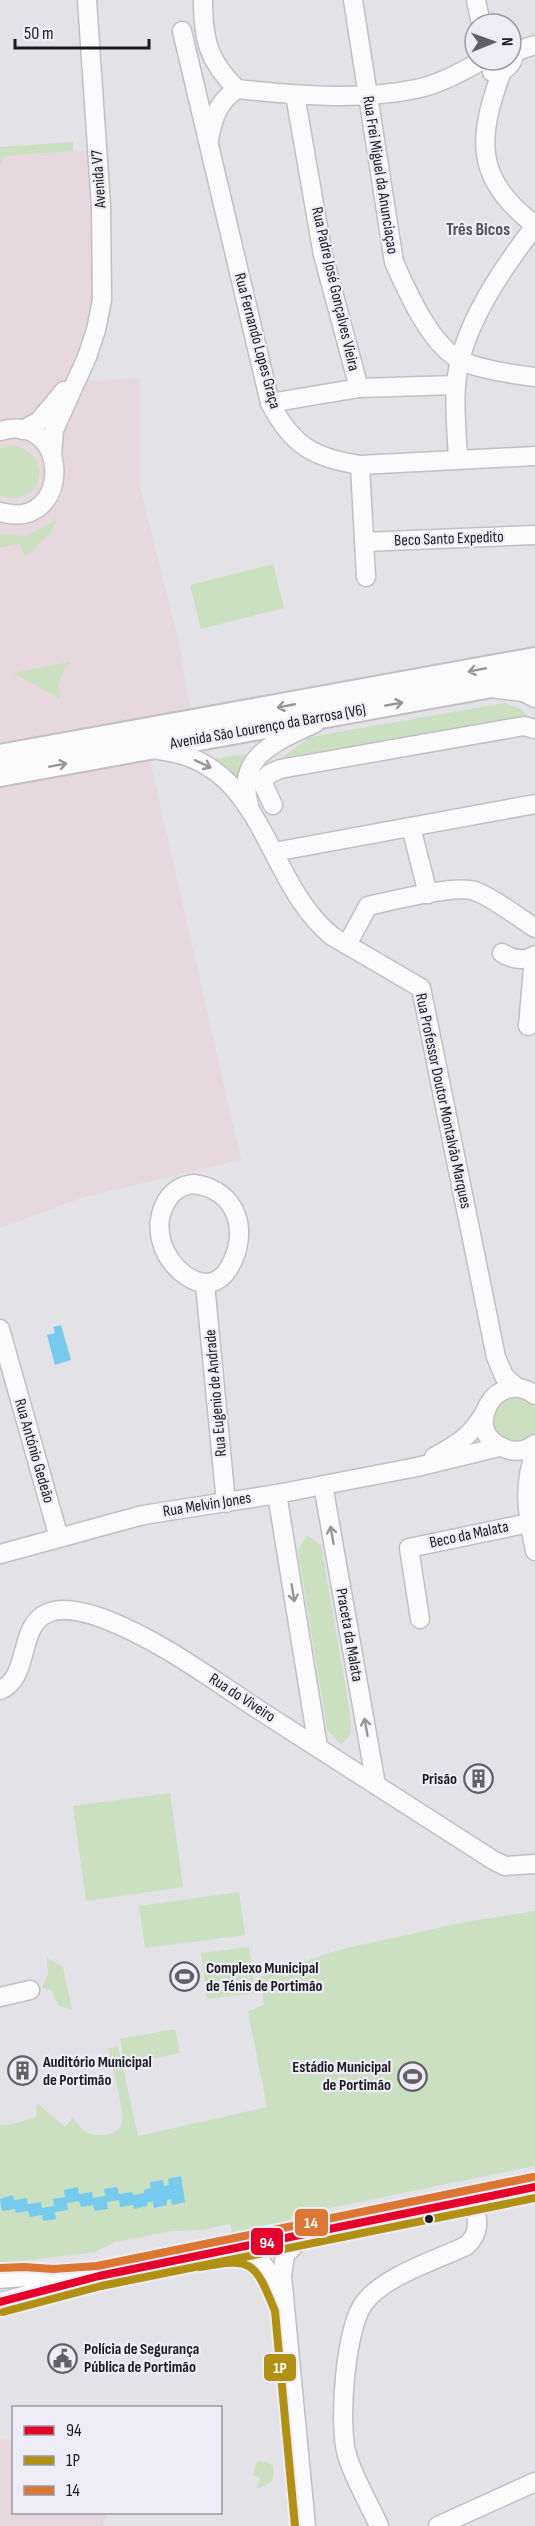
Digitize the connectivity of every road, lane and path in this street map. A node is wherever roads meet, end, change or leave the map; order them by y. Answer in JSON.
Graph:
{"nodes":[{"id":1,"x":87,"y":0,"type":"edge"},
{"id":2,"x":202,"y":0,"type":"edge"},
{"id":3,"x":353,"y":0,"type":"edge"},
{"id":4,"x":182,"y":31,"type":"dead end"},
{"id":5,"x":463,"y":68,"type":"edge"},
{"id":6,"x":502,"y":72,"type":"edge"},
{"id":7,"x":237,"y":89,"type":"junction"},
{"id":8,"x":367,"y":94,"type":"junction"},
{"id":9,"x":295,"y":95,"type":"junction"},
{"id":10,"x":208,"y":145,"type":"junction"},
{"id":11,"x":535,"y":225,"type":"edge"},
{"id":12,"x":87,"y":357,"type":"junction"},
{"id":13,"x":461,"y":361,"type":"junction"},
{"id":14,"x":535,"y":377,"type":"edge"},
{"id":15,"x":456,"y":385,"type":"junction"},
{"id":16,"x":360,"y":388,"type":"junction"},
{"id":17,"x":270,"y":403,"type":"junction"},
{"id":18,"x":9,"y":428,"type":"edge"},
{"id":19,"x":52,"y":454,"type":"junction"},
{"id":20,"x":535,"y":456,"type":"edge"},
{"id":21,"x":458,"y":459,"type":"junction"},
{"id":22,"x":360,"y":465,"type":"junction"},
{"id":23,"x":0,"y":512,"type":"edge"},
{"id":24,"x":535,"y":535,"type":"edge"},
{"id":25,"x":364,"y":542,"type":"junction"},
{"id":26,"x":366,"y":577,"type":"dead end"},
{"id":27,"x":535,"y":659,"type":"edge"},
{"id":28,"x":535,"y":678,"type":"edge"},
{"id":29,"x":475,"y":689,"type":"junction"},
{"id":30,"x":535,"y":698,"type":"edge"},
{"id":31,"x":334,"y":715,"type":"junction"},
{"id":32,"x":535,"y":729,"type":"edge"},
{"id":33,"x":147,"y":748,"type":"junction"},
{"id":34,"x":0,"y":756,"type":"edge"},
{"id":35,"x":0,"y":775,"type":"edge"},
{"id":36,"x":535,"y":804,"type":"edge"},
{"id":37,"x":273,"y":805,"type":"dead end"},
{"id":38,"x":250,"y":810,"type":"junction"},
{"id":39,"x":411,"y":827,"type":"junction"},
{"id":40,"x":274,"y":852,"type":"junction"},
{"id":41,"x":428,"y":894,"type":"junction"},
{"id":42,"x":535,"y":928,"type":"edge"},
{"id":43,"x":347,"y":945,"type":"junction"},
{"id":44,"x":502,"y":953,"type":"dead end"},
{"id":45,"x":534,"y":956,"type":"edge"},
{"id":46,"x":528,"y":1026,"type":"dead end"},
{"id":47,"x":206,"y":1284,"type":"junction"},
{"id":48,"x":0,"y":1329,"type":"edge"},
{"id":49,"x":496,"y":1357,"type":"junction"},
{"id":50,"x":530,"y":1391,"type":"edge"},
{"id":51,"x":486,"y":1408,"type":"junction"},
{"id":52,"x":535,"y":1444,"type":"edge"},
{"id":53,"x":505,"y":1449,"type":"junction"},
{"id":54,"x":535,"y":1453,"type":"edge"},
{"id":55,"x":417,"y":1467,"type":"junction"},
{"id":56,"x":323,"y":1485,"type":"junction"},
{"id":57,"x":277,"y":1494,"type":"junction"},
{"id":58,"x":526,"y":1498,"type":"junction"},
{"id":59,"x":226,"y":1503,"type":"junction"},
{"id":60,"x":529,"y":1523,"type":"junction"},
{"id":61,"x":59,"y":1538,"type":"junction"},
{"id":62,"x":535,"y":1551,"type":"edge"},
{"id":63,"x":0,"y":1554,"type":"edge"},
{"id":64,"x":420,"y":1619,"type":"dead end"},
{"id":65,"x":0,"y":1690,"type":"edge"},
{"id":66,"x":318,"y":1747,"type":"junction"},
{"id":67,"x":376,"y":1785,"type":"junction"},
{"id":68,"x":535,"y":1864,"type":"edge"},
{"id":69,"x":30,"y":1990,"type":"dead end"},
{"id":70,"x":0,"y":1997,"type":"edge"},
{"id":71,"x":535,"y":2187,"type":"edge"},
{"id":72,"x":474,"y":2200,"type":"junction"},
{"id":73,"x":303,"y":2236,"type":"junction"},
{"id":74,"x":233,"y":2250,"type":"junction"},
{"id":75,"x":99,"y":2276,"type":"junction"},
{"id":76,"x":0,"y":2279,"type":"edge"},
{"id":77,"x":53,"y":2280,"type":"junction"},
{"id":78,"x":0,"y":2287,"type":"edge"},
{"id":79,"x":0,"y":2302,"type":"edge"},
{"id":80,"x":285,"y":2308,"type":"junction"},
{"id":81,"x":535,"y":2482,"type":"edge"},
{"id":82,"x":306,"y":2526,"type":"edge"},
{"id":83,"x":379,"y":2526,"type":"edge"},
{"id":84,"x":438,"y":2526,"type":"edge"}],
"edges":[{"from":1,"to":12,"type":"street","name":"Avenida V7"},
{"from":2,"to":7,"type":"street"},
{"from":3,"to":8,"type":"street","name":"Rua Frei Miguel da Anunciaçao"},
{"from":4,"to":10,"type":"street","name":"Rua Fernando Lopes Graça"},
{"from":5,"to":8,"type":"street"},
{"from":6,"to":11,"type":"street"},
{"from":7,"to":9,"type":"street"},
{"from":7,"to":10,"type":"street"},
{"from":8,"to":9,"type":"street"},
{"from":8,"to":13,"type":"street","name":"Rua Frei Miguel da Anunciaçao"},
{"from":9,"to":16,"type":"street","name":"Rua Padre José Gonçalves Vieira"},
{"from":10,"to":17,"type":"street","name":"Rua Fernando Lopes Graça"},
{"from":11,"to":13,"type":"street"},
{"from":12,"to":18,"type":"street","name":"Avenida V7"},
{"from":12,"to":19,"type":"street","name":"Avenida V7"},
{"from":13,"to":14,"type":"street"},
{"from":13,"to":15,"type":"street"},
{"from":15,"to":16,"type":"street","name":"Rua Padre José Gonçalves Vieira"},
{"from":15,"to":21,"type":"street"},
{"from":16,"to":17,"type":"street"},
{"from":17,"to":22,"type":"street","name":"Rua Fernando Lopes Graça"},
{"from":18,"to":19,"type":"street"},
{"from":19,"to":23,"type":"street","name":"Avenida V7"},
{"from":20,"to":21,"type":"street","name":"Rua Fernando Lopes Graça"},
{"from":21,"to":22,"type":"street","name":"Rua Fernando Lopes Graça"},
{"from":22,"to":25,"type":"street"},
{"from":24,"to":25,"type":"street","name":"Beco Santo Expedito"},
{"from":25,"to":26,"type":"street"},
{"from":27,"to":34,"type":"main road","name":"Avenida São Lourenço da Barrosa (V6)","one_way":true},
{"from":28,"to":29,"type":"main road","name":"Avenida São Lourenço da Barrosa (V6)"},
{"from":29,"to":30,"type":"street"},
{"from":31,"to":29,"type":"main road","name":"Avenida São Lourenço da Barrosa (V6)","one_way":true},
{"from":31,"to":33,"type":"main road","name":"Avenida São Lourenço da Barrosa (V6)"},
{"from":31,"to":38,"type":"street"},
{"from":32,"to":37,"type":"street"},
{"from":35,"to":33,"type":"main road","name":"Avenida São Lourenço da Barrosa (V6)","one_way":true},
{"from":33,"to":38,"type":"street","name":"Rua Professor Doutor Montalvão Marques","one_way":true},
{"from":36,"to":39,"type":"street"},
{"from":38,"to":40,"type":"street","name":"Rua Professor Doutor Montalvão Marques"},
{"from":39,"to":40,"type":"street"},
{"from":39,"to":41,"type":"street"},
{"from":40,"to":43,"type":"street","name":"Rua Professor Doutor Montalvão Marques"},
{"from":41,"to":42,"type":"street"},
{"from":41,"to":43,"type":"street"},
{"from":43,"to":49,"type":"street","name":"Rua Professor Doutor Montalvão Marques"},
{"from":44,"to":45,"type":"street"},
{"from":45,"to":46,"type":"street"},
{"from":47,"to":47,"type":"street"},
{"from":47,"to":59,"type":"street","name":"Rua Eugenio de Andrade"},
{"from":48,"to":61,"type":"street","name":"Rua António Gedeão"},
{"from":49,"to":50,"type":"street","name":"Rua Professor Doutor Montalvão Marques"},
{"from":49,"to":51,"type":"street","name":"Rua Professor Doutor Montalvão Marques"},
{"from":50,"to":51,"type":"street"},
{"from":51,"to":53,"type":"street"},
{"from":51,"to":55,"type":"street"},
{"from":52,"to":53,"type":"street","name":"Rua Melvin Jones"},
{"from":53,"to":55,"type":"street","name":"Rua Melvin Jones"},
{"from":53,"to":58,"type":"street"},
{"from":54,"to":58,"type":"street"},
{"from":55,"to":56,"type":"street","name":"Rua Melvin Jones"},
{"from":56,"to":57,"type":"street","name":"Rua Melvin Jones"},
{"from":67,"to":56,"type":"street","name":"Praceta da Malata","one_way":true},
{"from":57,"to":59,"type":"street","name":"Rua Melvin Jones"},
{"from":57,"to":66,"type":"street","one_way":true},
{"from":58,"to":60,"type":"street"},
{"from":59,"to":61,"type":"street","name":"Rua Melvin Jones"},
{"from":60,"to":62,"type":"street"},
{"from":60,"to":64,"type":"street","name":"Beco da Malata"},
{"from":61,"to":63,"type":"street","name":"Rua Melvin Jones"},
{"from":65,"to":66,"type":"street","name":"Rua do Viveiro"},
{"from":66,"to":67,"type":"street","name":"Rua do Viveiro"},
{"from":67,"to":68,"type":"street","name":"Rua do Viveiro"},
{"from":69,"to":70,"type":"street"},
{"from":71,"to":72,"type":"street"},
{"from":72,"to":73,"type":"street"},
{"from":72,"to":83,"type":"street"},
{"from":73,"to":74,"type":"street"},
{"from":73,"to":80,"type":"street"},
{"from":74,"to":75,"type":"street"},
{"from":74,"to":80,"type":"street"},
{"from":75,"to":77,"type":"street"},
{"from":75,"to":79,"type":"street"},
{"from":76,"to":77,"type":"street"},
{"from":77,"to":78,"type":"street"},
{"from":80,"to":82,"type":"street"},
{"from":81,"to":84,"type":"street"}]}
